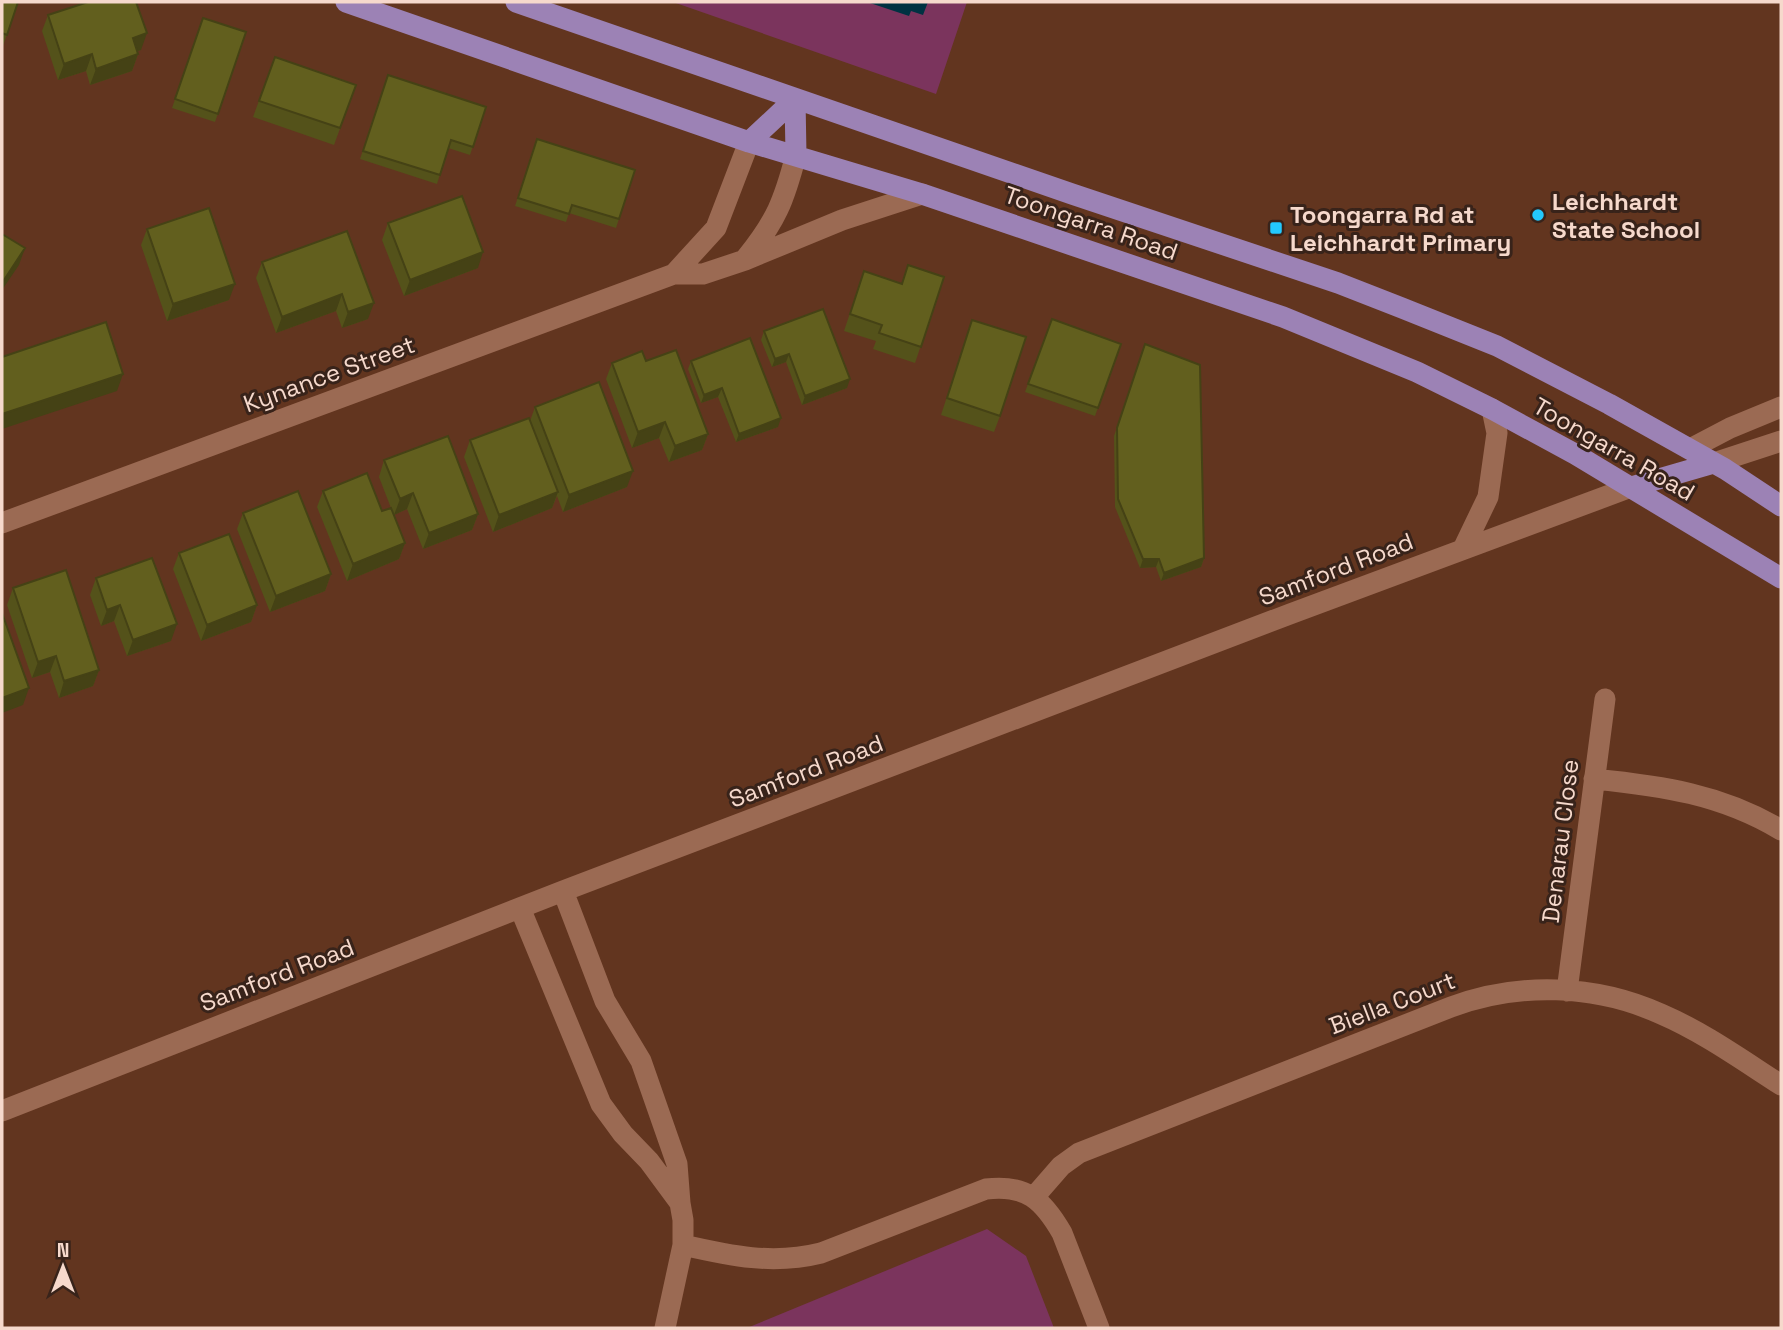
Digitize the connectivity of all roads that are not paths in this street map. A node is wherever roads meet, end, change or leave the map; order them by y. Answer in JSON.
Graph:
{"nodes":[{"id":1,"x":346,"y":2,"type":"edge"},
{"id":2,"x":516,"y":2,"type":"edge"},
{"id":3,"x":795,"y":99,"type":"junction"},
{"id":4,"x":749,"y":142,"type":"junction"},
{"id":5,"x":796,"y":155,"type":"junction"},
{"id":6,"x":922,"y":194,"type":"junction"},
{"id":7,"x":745,"y":260,"type":"junction"},
{"id":8,"x":674,"y":274,"type":"junction"},
{"id":9,"x":1781,"y":407,"type":"edge"},
{"id":10,"x":1492,"y":409,"type":"junction"},
{"id":11,"x":1781,"y":441,"type":"edge"},
{"id":12,"x":1690,"y":449,"type":"junction"},
{"id":13,"x":1714,"y":463,"type":"junction"},
{"id":14,"x":1631,"y":487,"type":"junction"},
{"id":15,"x":1781,"y":506,"type":"edge"},
{"id":16,"x":2,"y":523,"type":"edge"},
{"id":17,"x":1463,"y":550,"type":"junction"},
{"id":18,"x":1781,"y":578,"type":"edge"},
{"id":19,"x":1605,"y":699,"type":"dead end"},
{"id":20,"x":1594,"y":779,"type":"junction"},
{"id":21,"x":1781,"y":830,"type":"edge"},
{"id":22,"x":564,"y":891,"type":"junction"},
{"id":23,"x":520,"y":908,"type":"junction"},
{"id":24,"x":1567,"y":990,"type":"junction"},
{"id":25,"x":1781,"y":1085,"type":"edge"},
{"id":26,"x":2,"y":1111,"type":"edge"},
{"id":27,"x":1034,"y":1197,"type":"junction"},
{"id":28,"x":680,"y":1203,"type":"junction"},
{"id":29,"x":683,"y":1245,"type":"junction"},
{"id":30,"x":664,"y":1328,"type":"edge"},
{"id":31,"x":1099,"y":1328,"type":"edge"}],
"edges":[{"from":1,"to":4,"type":"main road","name":"Toongarra Road"},
{"from":2,"to":3,"type":"main road","name":"Toongarra Road"},
{"from":3,"to":4,"type":"main road"},
{"from":3,"to":5,"type":"main road"},
{"from":3,"to":12,"type":"main road","name":"Toongarra Road"},
{"from":4,"to":5,"type":"main road","name":"Toongarra Road"},
{"from":4,"to":8,"type":"street"},
{"from":5,"to":6,"type":"main road","name":"Toongarra Road"},
{"from":5,"to":7,"type":"street"},
{"from":6,"to":7,"type":"street"},
{"from":6,"to":10,"type":"main road","name":"Toongarra Road"},
{"from":7,"to":8,"type":"street"},
{"from":8,"to":16,"type":"street","name":"Kynance Street"},
{"from":9,"to":12,"type":"street","name":"Samford Road"},
{"from":10,"to":14,"type":"main road","name":"Toongarra Road"},
{"from":10,"to":17,"type":"street"},
{"from":11,"to":13,"type":"street","name":"Samford Road"},
{"from":12,"to":13,"type":"main road","name":"Toongarra Road"},
{"from":12,"to":14,"type":"main road","name":"Samford Road"},
{"from":13,"to":14,"type":"main road","name":"Samford Road"},
{"from":13,"to":15,"type":"main road","name":"Toongarra Road"},
{"from":14,"to":17,"type":"street","name":"Samford Road"},
{"from":14,"to":18,"type":"main road","name":"Toongarra Road"},
{"from":17,"to":22,"type":"street","name":"Samford Road"},
{"from":19,"to":20,"type":"street","name":"Denarau Close"},
{"from":20,"to":21,"type":"street"},
{"from":20,"to":24,"type":"street","name":"Denarau Close"},
{"from":22,"to":23,"type":"street","name":"Samford Road"},
{"from":22,"to":28,"type":"street"},
{"from":23,"to":26,"type":"street","name":"Samford Road"},
{"from":23,"to":28,"type":"street"},
{"from":24,"to":25,"type":"street","name":"Biella Court"},
{"from":24,"to":27,"type":"street","name":"Biella Court"},
{"from":27,"to":29,"type":"street"},
{"from":27,"to":31,"type":"street"},
{"from":28,"to":29,"type":"street"},
{"from":29,"to":30,"type":"street"}]}
